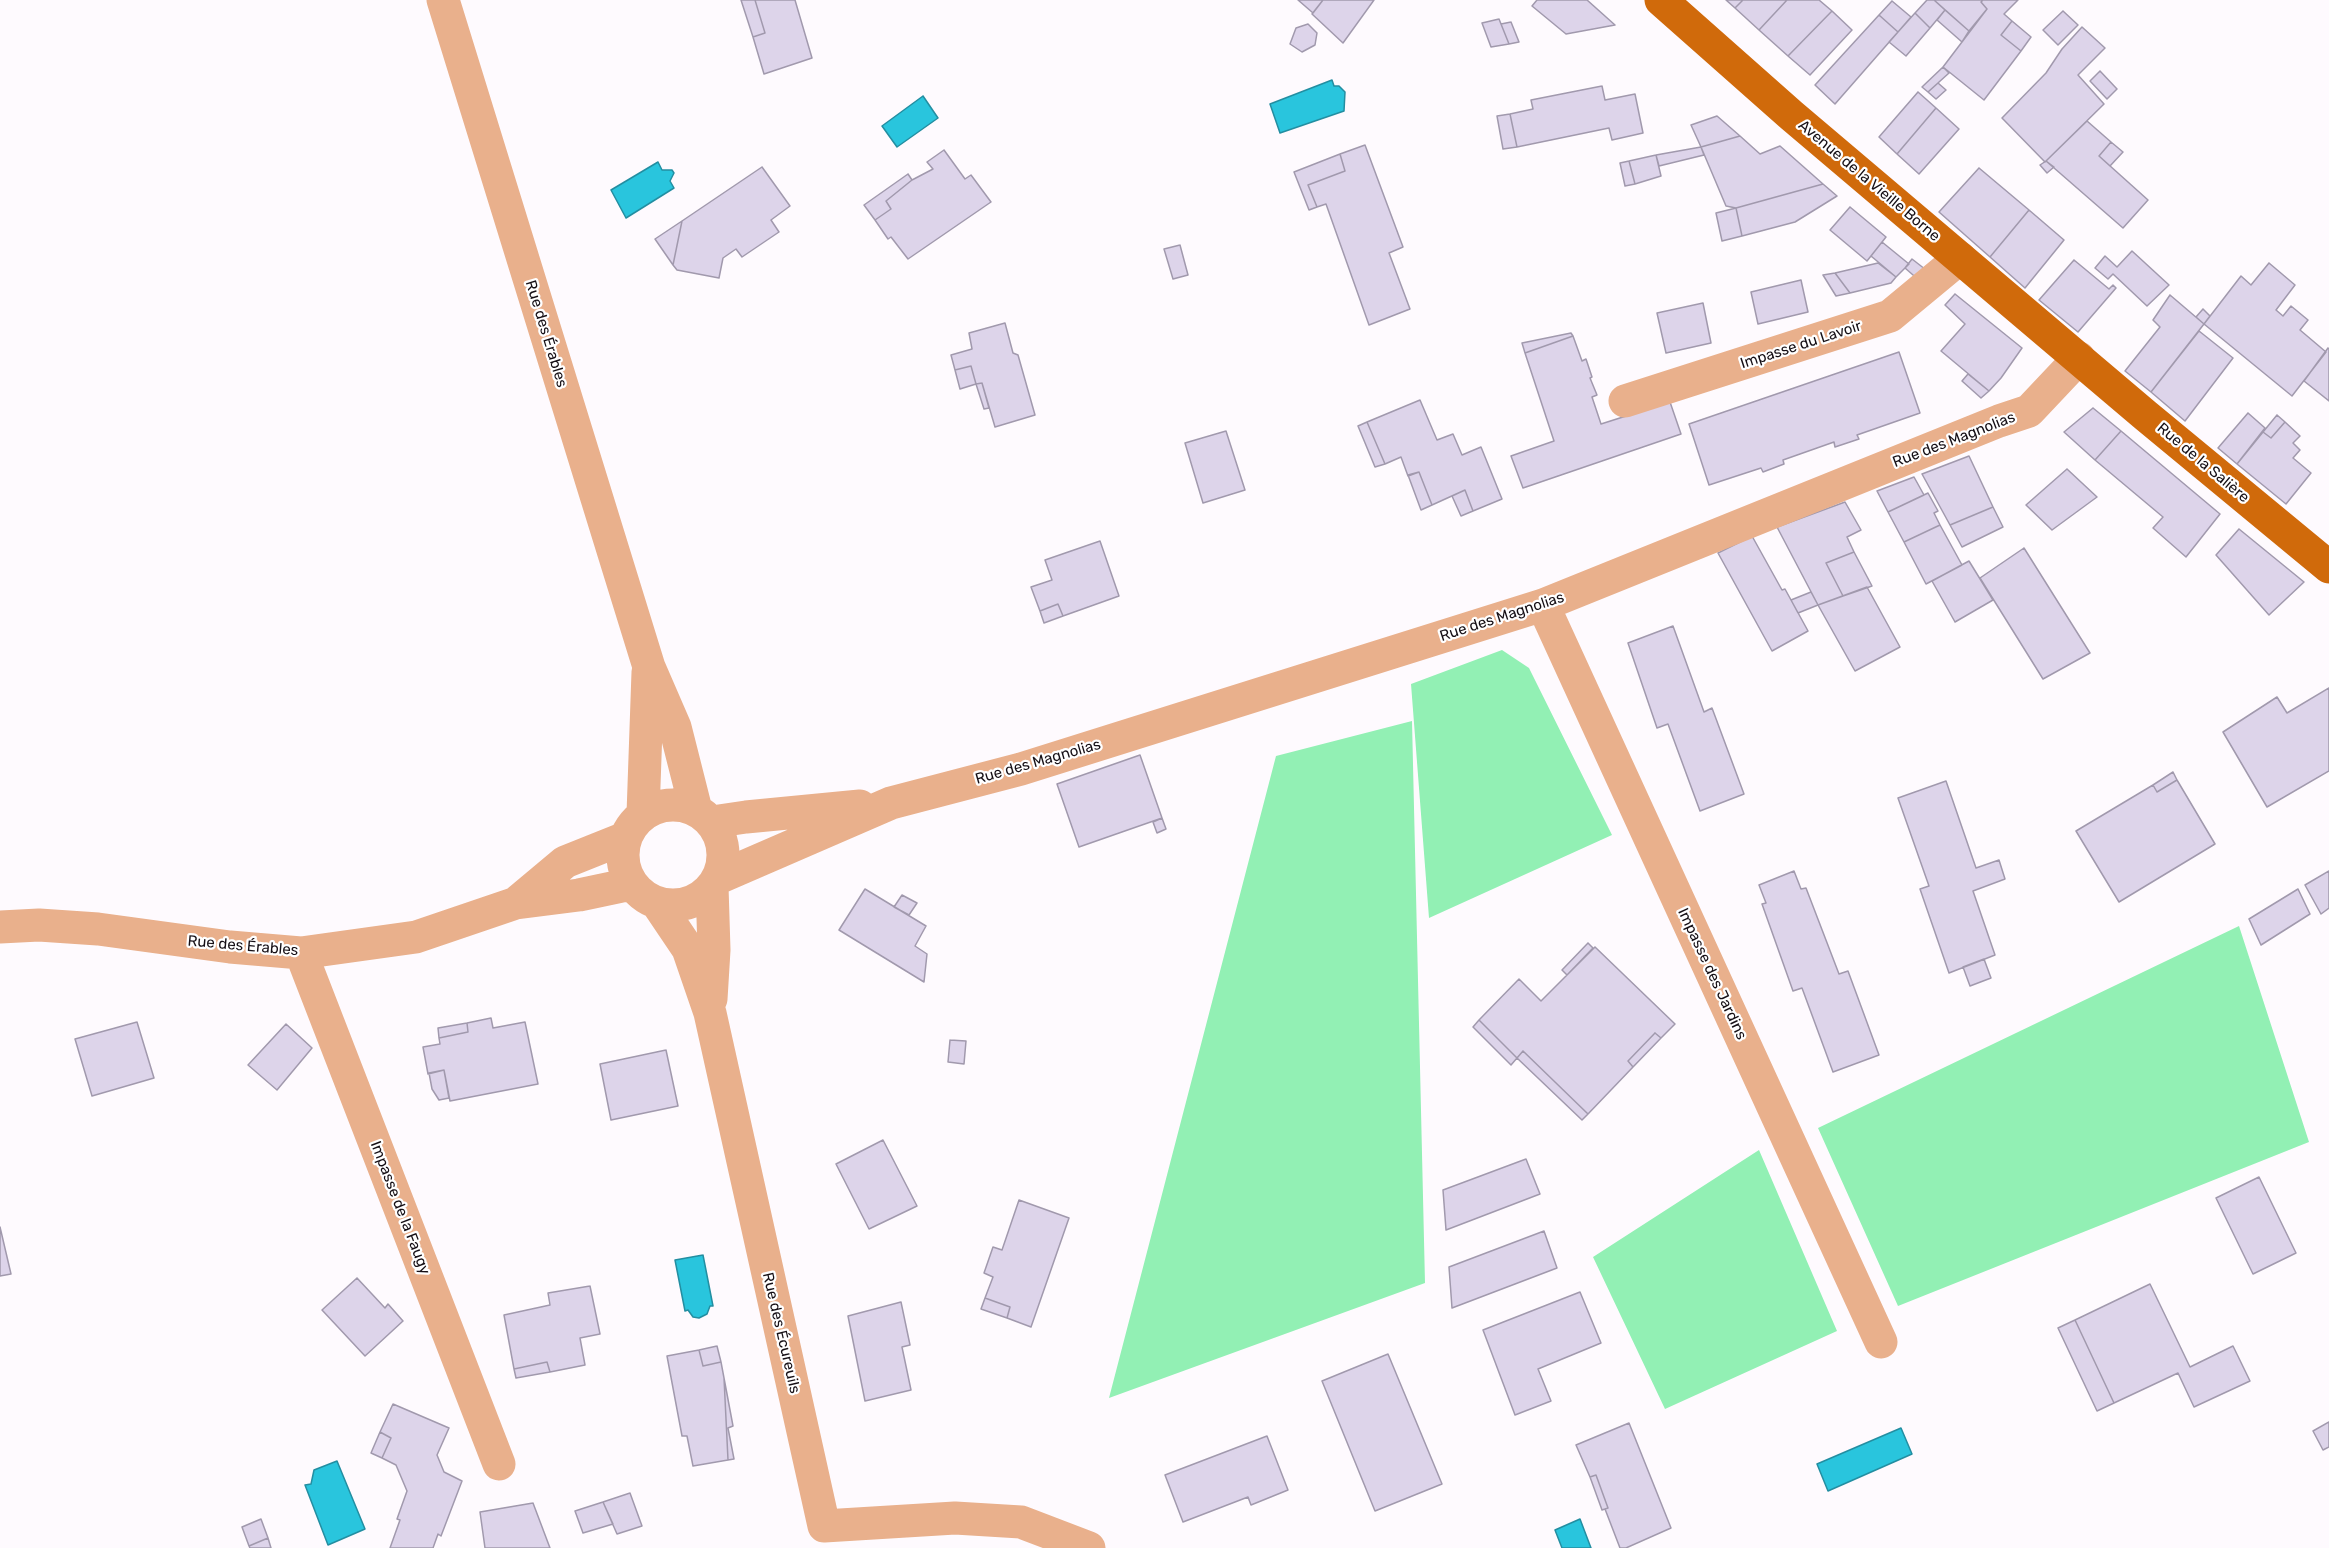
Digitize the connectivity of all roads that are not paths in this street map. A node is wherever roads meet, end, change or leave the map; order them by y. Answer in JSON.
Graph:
{"nodes":[{"id":1,"x":443,"y":0,"type":"edge"},
{"id":2,"x":1661,"y":0,"type":"edge"},
{"id":3,"x":1960,"y":258,"type":"junction"},
{"id":4,"x":2079,"y":358,"type":"junction"},
{"id":5,"x":1625,"y":401,"type":"dead end"},
{"id":6,"x":2329,"y":567,"type":"edge"},
{"id":7,"x":1543,"y":606,"type":"junction"},
{"id":8,"x":649,"y":667,"type":"junction"},
{"id":9,"x":891,"y":803,"type":"junction"},
{"id":10,"x":704,"y":816,"type":"junction"},
{"id":11,"x":634,"y":826,"type":"junction"},
{"id":12,"x":715,"y":882,"type":"junction"},
{"id":13,"x":644,"y":894,"type":"junction"},
{"id":14,"x":516,"y":903,"type":"junction"},
{"id":15,"x":0,"y":927,"type":"edge"},
{"id":16,"x":301,"y":953,"type":"junction"},
{"id":17,"x":710,"y":1012,"type":"junction"},
{"id":18,"x":1881,"y":1342,"type":"dead end"},
{"id":19,"x":499,"y":1464,"type":"dead end"},
{"id":20,"x":1089,"y":1548,"type":"edge"}],
"edges":[{"from":1,"to":8,"type":"street","name":"Rue des Érables"},
{"from":2,"to":3,"type":"main road","name":"Avenue de la Vieille Borne"},
{"from":3,"to":4,"type":"main road","name":"Avenue de la Vieille Borne"},
{"from":3,"to":5,"type":"street","name":"Impasse du Lavoir"},
{"from":4,"to":6,"type":"main road","name":"Rue de la Salière"},
{"from":4,"to":7,"type":"street","name":"Rue des Magnolias"},
{"from":7,"to":9,"type":"street","name":"Rue des Magnolias"},
{"from":7,"to":18,"type":"street","name":"Impasse des Jardins"},
{"from":8,"to":10,"type":"street","name":"Rue des Érables"},
{"from":8,"to":11,"type":"street","name":"Rue des Érables"},
{"from":9,"to":10,"type":"street","name":"Rue des Magnolias"},
{"from":9,"to":12,"type":"street","name":"Rue des Magnolias"},
{"from":10,"to":11,"type":"street"},
{"from":10,"to":12,"type":"street"},
{"from":11,"to":13,"type":"street"},
{"from":11,"to":14,"type":"street","name":"Rue des Érables"},
{"from":12,"to":13,"type":"street"},
{"from":12,"to":17,"type":"street","name":"Rue des Écureuils"},
{"from":13,"to":14,"type":"street","name":"Rue des Érables"},
{"from":13,"to":17,"type":"street","name":"Rue des Écureuils"},
{"from":14,"to":16,"type":"street","name":"Rue des Érables"},
{"from":15,"to":16,"type":"street","name":"Rue des Érables"},
{"from":16,"to":19,"type":"street","name":"Impasse de la Faugy"},
{"from":17,"to":20,"type":"street","name":"Rue des Écureuils"}]}
